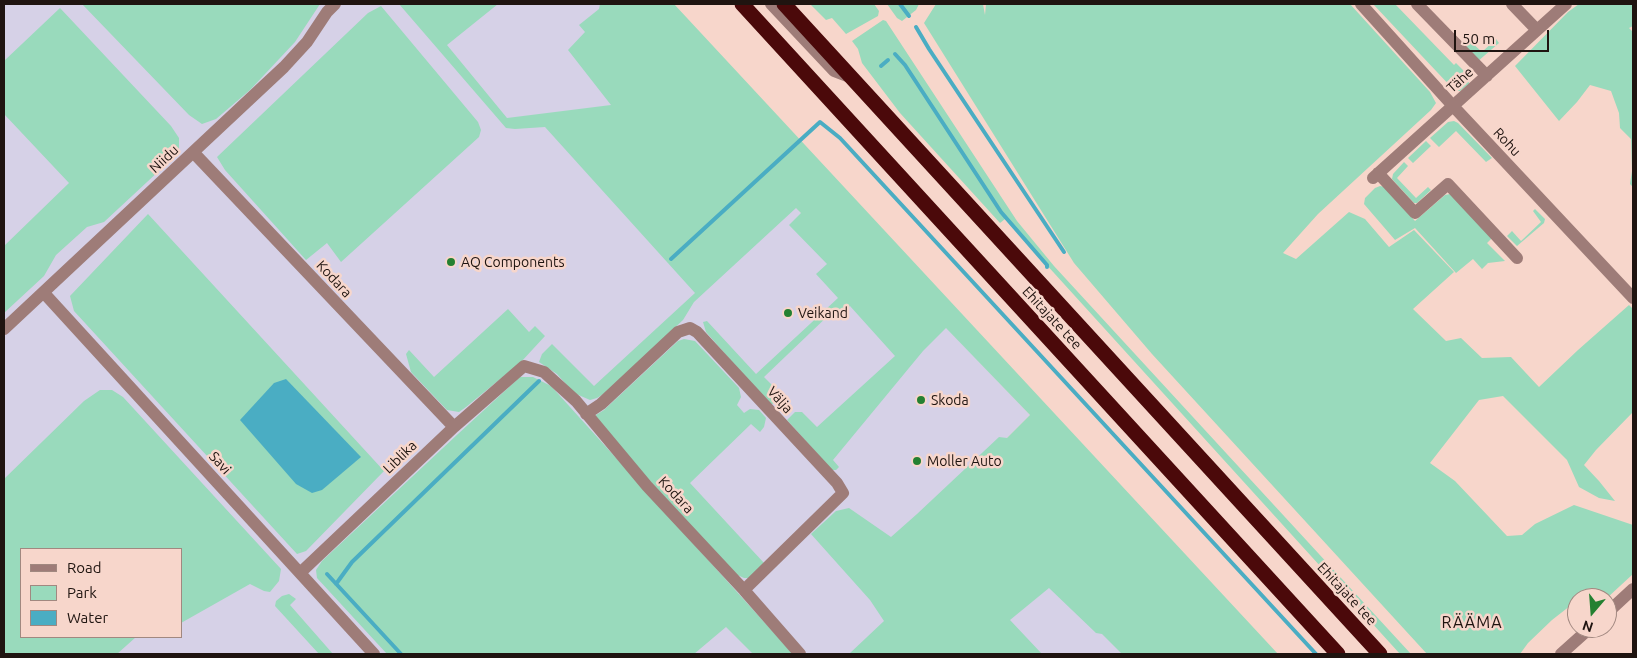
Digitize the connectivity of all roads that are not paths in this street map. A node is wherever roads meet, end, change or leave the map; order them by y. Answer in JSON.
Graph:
{"nodes":[{"id":1,"x":335,"y":4,"type":"edge"},
{"id":2,"x":742,"y":4,"type":"edge"},
{"id":3,"x":771,"y":4,"type":"edge"},
{"id":4,"x":784,"y":4,"type":"edge"},
{"id":5,"x":1361,"y":4,"type":"edge"},
{"id":6,"x":1417,"y":4,"type":"edge"},
{"id":7,"x":1512,"y":4,"type":"edge"},
{"id":8,"x":1566,"y":4,"type":"edge"},
{"id":9,"x":1538,"y":30,"type":"junction"},
{"id":10,"x":1487,"y":76,"type":"junction"},
{"id":11,"x":852,"y":78,"type":"junction"},
{"id":12,"x":1453,"y":106,"type":"junction"},
{"id":13,"x":193,"y":152,"type":"junction"},
{"id":14,"x":1517,"y":258,"type":"dead end"},
{"id":15,"x":44,"y":293,"type":"junction"},
{"id":16,"x":1633,"y":298,"type":"edge"},
{"id":17,"x":4,"y":329,"type":"edge"},
{"id":18,"x":524,"y":366,"type":"joint"},
{"id":19,"x":586,"y":414,"type":"junction"},
{"id":20,"x":454,"y":427,"type":"junction"},
{"id":21,"x":300,"y":573,"type":"junction"},
{"id":22,"x":1633,"y":589,"type":"edge"},
{"id":23,"x":744,"y":590,"type":"junction"},
{"id":24,"x":1617,"y":604,"type":"edge"},
{"id":25,"x":1579,"y":638,"type":"edge"},
{"id":26,"x":374,"y":654,"type":"edge"},
{"id":27,"x":800,"y":654,"type":"edge"},
{"id":28,"x":1338,"y":654,"type":"edge"},
{"id":29,"x":1380,"y":654,"type":"edge"},
{"id":30,"x":1561,"y":654,"type":"edge"}],
"edges":[{"from":1,"to":13,"type":"street","name":"Niidu"},
{"from":2,"to":28,"type":"highway","name":"Ehitajate tee"},
{"from":3,"to":11,"type":"street"},
{"from":4,"to":11,"type":"highway","name":"Ehitajate tee"},
{"from":5,"to":12,"type":"street","name":"Rohu"},
{"from":6,"to":10,"type":"street"},
{"from":7,"to":9,"type":"street"},
{"from":8,"to":9,"type":"street","name":"Tähe"},
{"from":9,"to":10,"type":"street","name":"Tähe"},
{"from":10,"to":12,"type":"street","name":"Tähe"},
{"from":11,"to":29,"type":"highway","name":"Ehitajate tee"},
{"from":12,"to":14,"type":"street","name":"Tähe"},
{"from":12,"to":16,"type":"street","name":"Rohu"},
{"from":13,"to":15,"type":"street","name":"Niidu"},
{"from":13,"to":20,"type":"street","name":"Kodara"},
{"from":15,"to":17,"type":"street","name":"Niidu"},
{"from":15,"to":21,"type":"street","name":"Savi"},
{"from":18,"to":19,"type":"street","name":"Kodara"},
{"from":18,"to":20,"type":"street","name":"Liblika"},
{"from":19,"to":23,"type":"street","name":"Kodara"},
{"from":19,"to":23,"type":"street","name":"Välja"},
{"from":20,"to":21,"type":"street","name":"Liblika"},
{"from":21,"to":26,"type":"street","name":"Savi"},
{"from":22,"to":24,"type":"street"},
{"from":23,"to":27,"type":"street","name":"Kodara"},
{"from":25,"to":30,"type":"street"}]}
